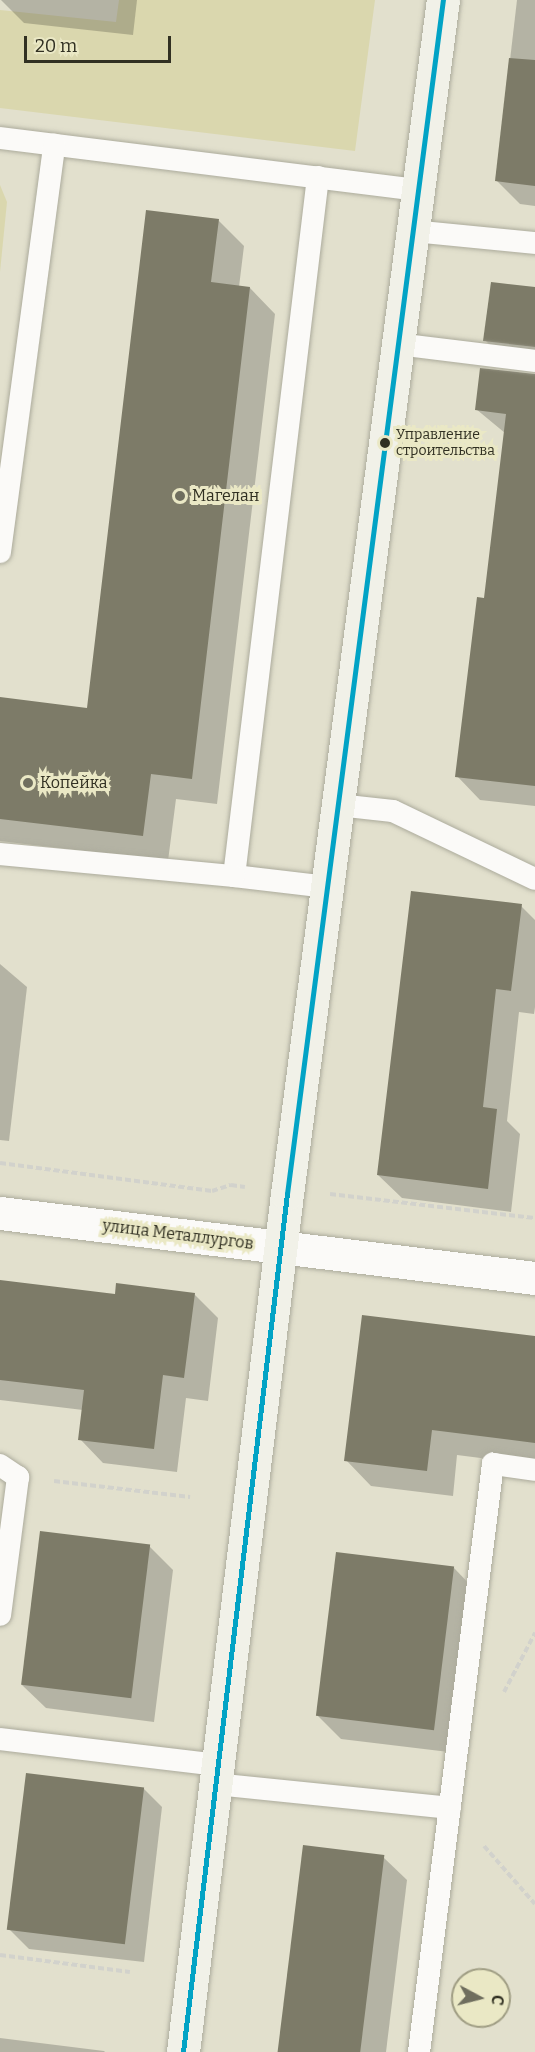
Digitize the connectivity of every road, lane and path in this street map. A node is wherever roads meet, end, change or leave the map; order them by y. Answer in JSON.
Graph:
{"nodes":[{"id":1,"x":443,"y":0,"type":"edge"},
{"id":2,"x":0,"y":138,"type":"edge"},
{"id":3,"x":54,"y":145,"type":"junction"},
{"id":4,"x":318,"y":177,"type":"junction"},
{"id":5,"x":418,"y":190,"type":"junction"},
{"id":6,"x":412,"y":231,"type":"junction"},
{"id":7,"x":535,"y":243,"type":"edge"},
{"id":8,"x":398,"y":344,"type":"junction"},
{"id":9,"x":535,"y":361,"type":"edge"},
{"id":10,"x":0,"y":552,"type":"edge"},
{"id":11,"x":338,"y":805,"type":"junction"},
{"id":12,"x":0,"y":854,"type":"edge"},
{"id":13,"x":234,"y":876,"type":"junction"},
{"id":14,"x":535,"y":879,"type":"edge"},
{"id":15,"x":327,"y":887,"type":"junction"},
{"id":16,"x":0,"y":1213,"type":"edge"},
{"id":17,"x":280,"y":1248,"type":"junction"},
{"id":18,"x":535,"y":1278,"type":"edge"},
{"id":19,"x":535,"y":1470,"type":"edge"},
{"id":20,"x":9,"y":1471,"type":"edge"},
{"id":21,"x":190,"y":1497,"type":"dead end"},
{"id":22,"x":0,"y":1615,"type":"edge"},
{"id":23,"x":0,"y":1739,"type":"edge"},
{"id":24,"x":216,"y":1774,"type":"junction"},
{"id":25,"x":450,"y":1808,"type":"junction"},
{"id":26,"x":535,"y":1904,"type":"edge"},
{"id":27,"x":0,"y":1955,"type":"edge"},
{"id":28,"x":130,"y":1972,"type":"dead end"},
{"id":29,"x":183,"y":2052,"type":"edge"},
{"id":30,"x":419,"y":2052,"type":"edge"}],
"edges":[{"from":1,"to":5,"type":"main road"},
{"from":2,"to":3,"type":"lane"},
{"from":3,"to":4,"type":"lane"},
{"from":3,"to":10,"type":"lane"},
{"from":4,"to":5,"type":"lane"},
{"from":4,"to":13,"type":"lane"},
{"from":5,"to":6,"type":"main road"},
{"from":6,"to":7,"type":"lane"},
{"from":6,"to":8,"type":"main road"},
{"from":8,"to":9,"type":"lane"},
{"from":8,"to":11,"type":"main road"},
{"from":11,"to":14,"type":"lane"},
{"from":11,"to":15,"type":"main road"},
{"from":12,"to":13,"type":"lane"},
{"from":13,"to":15,"type":"lane"},
{"from":15,"to":17,"type":"main road"},
{"from":16,"to":17,"type":"street","name":"улица Металлургов"},
{"from":17,"to":18,"type":"street","name":"улица Металлургов"},
{"from":17,"to":24,"type":"main road"},
{"from":19,"to":25,"type":"lane"},
{"from":20,"to":21,"type":"path"},
{"from":20,"to":22,"type":"lane"},
{"from":23,"to":24,"type":"lane"},
{"from":24,"to":25,"type":"lane"},
{"from":24,"to":29,"type":"main road"},
{"from":25,"to":26,"type":"path"},
{"from":25,"to":30,"type":"lane"},
{"from":27,"to":28,"type":"path"}]}
